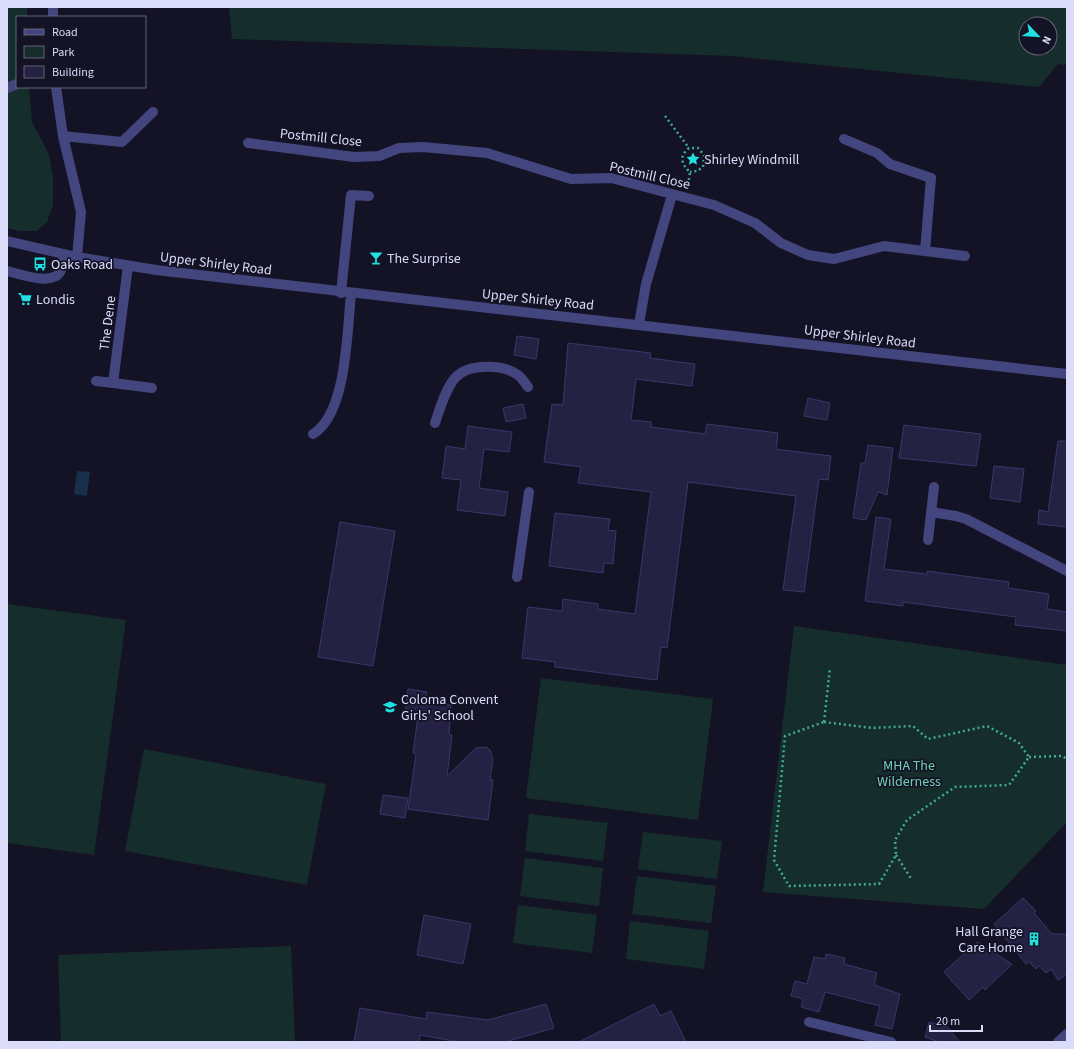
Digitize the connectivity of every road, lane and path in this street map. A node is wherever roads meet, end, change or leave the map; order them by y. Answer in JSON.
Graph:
{"nodes":[{"id":1,"x":56,"y":88,"type":"edge"},
{"id":2,"x":153,"y":112,"type":"dead end"},
{"id":3,"x":665,"y":116,"type":"dead end"},
{"id":4,"x":63,"y":136,"type":"junction"},
{"id":5,"x":844,"y":139,"type":"dead end"},
{"id":6,"x":248,"y":143,"type":"dead end"},
{"id":7,"x":689,"y":148,"type":"junction"},
{"id":8,"x":690,"y":172,"type":"junction"},
{"id":9,"x":672,"y":195,"type":"junction"},
{"id":10,"x":369,"y":196,"type":"dead end"},
{"id":11,"x":685,"y":198,"type":"junction"},
{"id":12,"x":7,"y":241,"type":"edge"},
{"id":13,"x":925,"y":251,"type":"junction"},
{"id":14,"x":64,"y":254,"type":"junction"},
{"id":15,"x":965,"y":256,"type":"dead end"},
{"id":16,"x":77,"y":257,"type":"junction"},
{"id":17,"x":128,"y":266,"type":"junction"},
{"id":18,"x":7,"y":271,"type":"edge"},
{"id":19,"x":346,"y":293,"type":"junction"},
{"id":20,"x":639,"y":324,"type":"junction"},
{"id":21,"x":1067,"y":374,"type":"edge"},
{"id":22,"x":96,"y":381,"type":"dead end"},
{"id":23,"x":113,"y":384,"type":"junction"},
{"id":24,"x":528,"y":387,"type":"dead end"},
{"id":25,"x":152,"y":388,"type":"dead end"},
{"id":26,"x":435,"y":423,"type":"dead end"},
{"id":27,"x":313,"y":434,"type":"dead end"},
{"id":28,"x":934,"y":487,"type":"dead end"},
{"id":29,"x":529,"y":492,"type":"dead end"},
{"id":30,"x":931,"y":512,"type":"junction"},
{"id":31,"x":928,"y":540,"type":"dead end"},
{"id":32,"x":1067,"y":571,"type":"edge"},
{"id":33,"x":517,"y":577,"type":"dead end"},
{"id":34,"x":830,"y":668,"type":"dead end"},
{"id":35,"x":824,"y":722,"type":"junction"},
{"id":36,"x":1029,"y":757,"type":"junction"},
{"id":37,"x":1067,"y":759,"type":"edge"},
{"id":38,"x":896,"y":855,"type":"junction"},
{"id":39,"x":912,"y":880,"type":"dead end"},
{"id":40,"x":809,"y":1022,"type":"dead end"},
{"id":41,"x":1067,"y":1034,"type":"edge"},
{"id":42,"x":891,"y":1042,"type":"edge"},
{"id":43,"x":1058,"y":1042,"type":"edge"}],
"edges":[{"from":1,"to":4,"type":"street"},
{"from":2,"to":4,"type":"street"},
{"from":3,"to":7,"type":"path"},
{"from":4,"to":16,"type":"street"},
{"from":5,"to":13,"type":"street"},
{"from":6,"to":9,"type":"street","name":"Postmill Close"},
{"from":7,"to":8,"type":"path"},
{"from":7,"to":8,"type":"path"},
{"from":8,"to":11,"type":"path"},
{"from":9,"to":11,"type":"street","name":"Postmill Close"},
{"from":9,"to":20,"type":"street"},
{"from":10,"to":19,"type":"street"},
{"from":11,"to":13,"type":"street","name":"Postmill Close"},
{"from":12,"to":14,"type":"street","name":"Upper Shirley Road"},
{"from":13,"to":15,"type":"street","name":"Postmill Close"},
{"from":14,"to":16,"type":"street","name":"Upper Shirley Road"},
{"from":14,"to":18,"type":"street"},
{"from":16,"to":17,"type":"street","name":"Upper Shirley Road"},
{"from":17,"to":19,"type":"street","name":"Upper Shirley Road"},
{"from":17,"to":23,"type":"street","name":"The Dene"},
{"from":19,"to":20,"type":"street","name":"Upper Shirley Road"},
{"from":19,"to":27,"type":"street"},
{"from":20,"to":21,"type":"street","name":"Upper Shirley Road"},
{"from":22,"to":23,"type":"street"},
{"from":23,"to":25,"type":"street"},
{"from":24,"to":26,"type":"street"},
{"from":28,"to":30,"type":"street"},
{"from":29,"to":33,"type":"street"},
{"from":30,"to":31,"type":"street"},
{"from":30,"to":32,"type":"street"},
{"from":34,"to":35,"type":"path"},
{"from":35,"to":36,"type":"path"},
{"from":35,"to":38,"type":"path"},
{"from":36,"to":37,"type":"path"},
{"from":36,"to":38,"type":"path"},
{"from":38,"to":39,"type":"path"},
{"from":40,"to":42,"type":"street"},
{"from":41,"to":43,"type":"street"}]}
